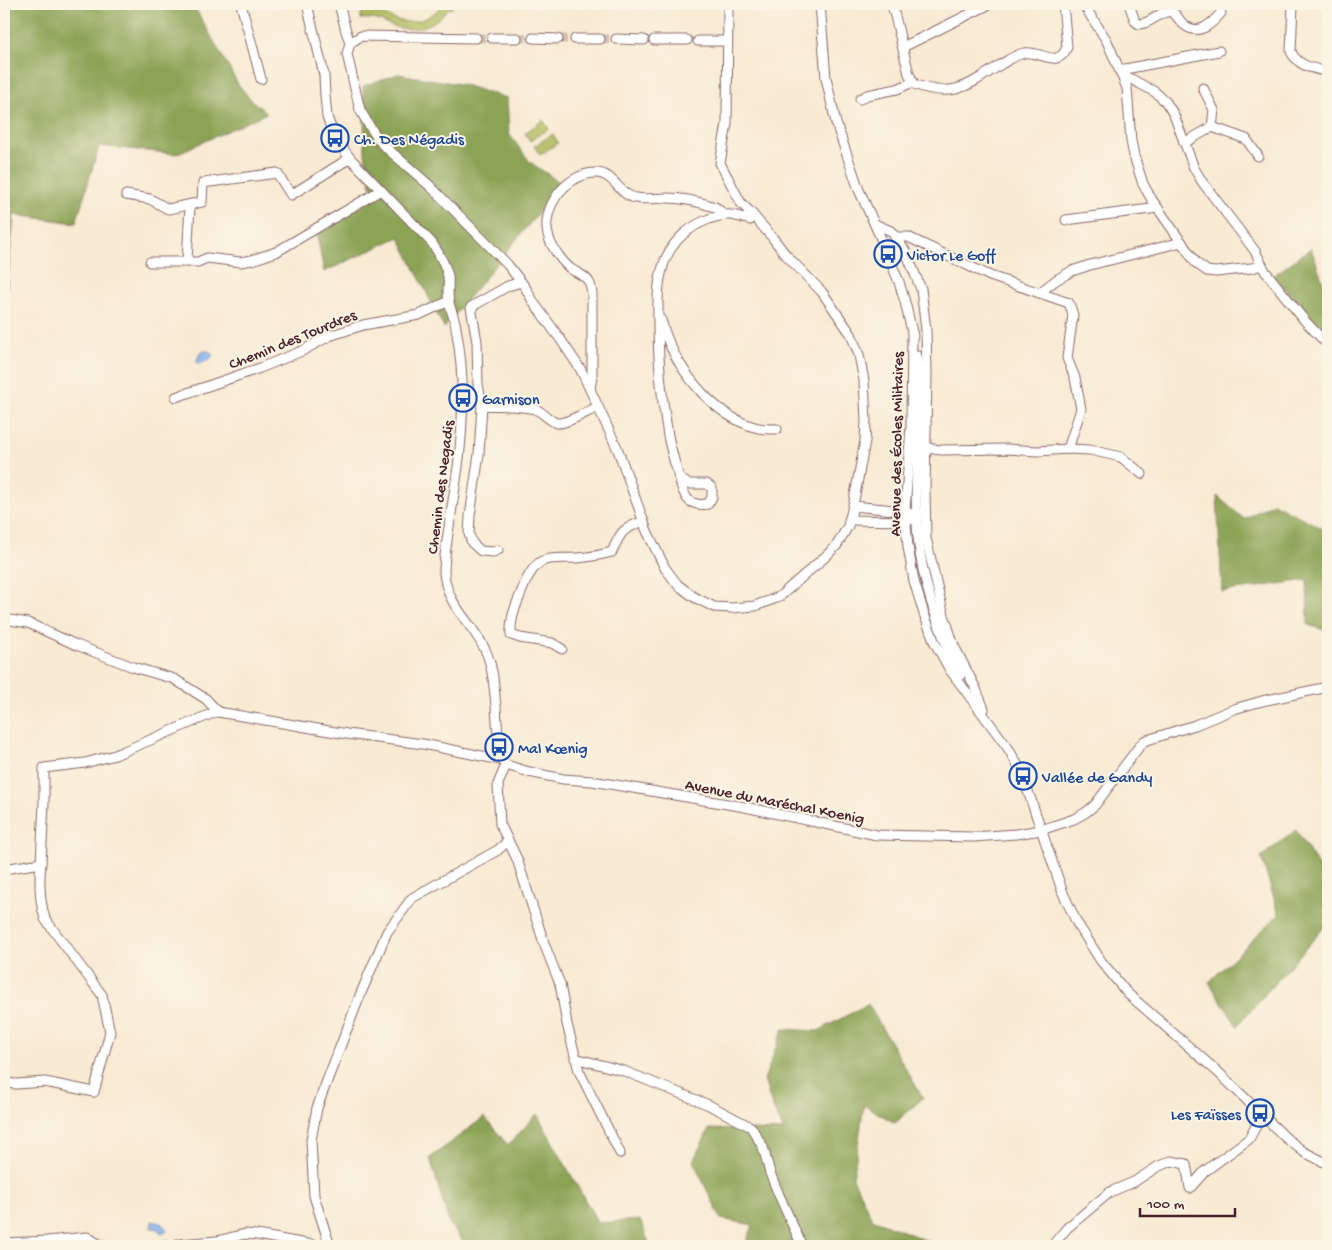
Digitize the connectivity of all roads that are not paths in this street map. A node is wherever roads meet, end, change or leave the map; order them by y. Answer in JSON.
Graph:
{"nodes":[{"id":1,"x":241,"y":4,"type":"edge"},
{"id":2,"x":307,"y":4,"type":"edge"},
{"id":3,"x":339,"y":4,"type":"edge"},
{"id":4,"x":728,"y":4,"type":"edge"},
{"id":5,"x":892,"y":4,"type":"edge"},
{"id":6,"x":990,"y":4,"type":"edge"},
{"id":7,"x":1063,"y":4,"type":"edge"},
{"id":8,"x":1083,"y":4,"type":"edge"},
{"id":9,"x":1129,"y":4,"type":"edge"},
{"id":10,"x":1294,"y":4,"type":"edge"},
{"id":11,"x":821,"y":5,"type":"edge"},
{"id":12,"x":1221,"y":13,"type":"dead end"},
{"id":13,"x":476,"y":38,"type":"tunnel mouth"},
{"id":14,"x":492,"y":38,"type":"tunnel mouth"},
{"id":15,"x":517,"y":38,"type":"tunnel mouth"},
{"id":16,"x":533,"y":38,"type":"tunnel mouth"},
{"id":17,"x":558,"y":39,"type":"tunnel mouth"},
{"id":18,"x":575,"y":39,"type":"tunnel mouth"},
{"id":19,"x":600,"y":39,"type":"tunnel mouth"},
{"id":20,"x":616,"y":40,"type":"tunnel mouth"},
{"id":21,"x":687,"y":40,"type":"dead end"},
{"id":22,"x":698,"y":41,"type":"dead end"},
{"id":23,"x":727,"y":41,"type":"junction"},
{"id":24,"x":350,"y":43,"type":"junction"},
{"id":25,"x":903,"y":48,"type":"junction"},
{"id":26,"x":1219,"y":51,"type":"dead end"},
{"id":27,"x":1121,"y":72,"type":"junction"},
{"id":28,"x":1328,"y":72,"type":"edge"},
{"id":29,"x":261,"y":79,"type":"dead end"},
{"id":30,"x":914,"y":82,"type":"junction"},
{"id":31,"x":1203,"y":88,"type":"dead end"},
{"id":32,"x":860,"y":99,"type":"dead end"},
{"id":33,"x":1212,"y":127,"type":"junction"},
{"id":34,"x":1184,"y":143,"type":"junction"},
{"id":35,"x":1258,"y":156,"type":"dead end"},
{"id":36,"x":350,"y":158,"type":"junction"},
{"id":37,"x":381,"y":190,"type":"junction"},
{"id":38,"x":126,"y":195,"type":"dead end"},
{"id":39,"x":190,"y":205,"type":"junction"},
{"id":40,"x":1158,"y":208,"type":"junction"},
{"id":41,"x":752,"y":214,"type":"junction"},
{"id":42,"x":724,"y":215,"type":"junction"},
{"id":43,"x":1066,"y":220,"type":"dead end"},
{"id":44,"x":875,"y":224,"type":"junction"},
{"id":45,"x":895,"y":237,"type":"junction"},
{"id":46,"x":1182,"y":242,"type":"junction"},
{"id":47,"x":150,"y":262,"type":"dead end"},
{"id":48,"x":186,"y":262,"type":"junction"},
{"id":49,"x":1262,"y":265,"type":"junction"},
{"id":50,"x":522,"y":282,"type":"junction"},
{"id":51,"x":1039,"y":293,"type":"junction"},
{"id":52,"x":448,"y":302,"type":"junction"},
{"id":53,"x":658,"y":310,"type":"junction"},
{"id":54,"x":912,"y":332,"type":"junction"},
{"id":55,"x":1328,"y":345,"type":"edge"},
{"id":56,"x":590,"y":389,"type":"junction"},
{"id":57,"x":176,"y":397,"type":"dead end"},
{"id":58,"x":482,"y":405,"type":"junction"},
{"id":59,"x":598,"y":407,"type":"junction"},
{"id":60,"x":777,"y":429,"type":"dead end"},
{"id":61,"x":926,"y":448,"type":"junction"},
{"id":62,"x":1068,"y":448,"type":"junction"},
{"id":63,"x":1142,"y":474,"type":"dead end"},
{"id":64,"x":679,"y":478,"type":"dead end"},
{"id":65,"x":852,"y":506,"type":"junction"},
{"id":66,"x":905,"y":511,"type":"junction"},
{"id":67,"x":917,"y":518,"type":"junction"},
{"id":68,"x":849,"y":520,"type":"junction"},
{"id":69,"x":644,"y":521,"type":"junction"},
{"id":70,"x":906,"y":521,"type":"junction"},
{"id":71,"x":498,"y":550,"type":"dead end"},
{"id":72,"x":4,"y":618,"type":"edge"},
{"id":73,"x":562,"y":649,"type":"dead end"},
{"id":74,"x":1328,"y":687,"type":"edge"},
{"id":75,"x":968,"y":692,"type":"junction"},
{"id":76,"x":218,"y":711,"type":"junction"},
{"id":77,"x":990,"y":723,"type":"junction"},
{"id":78,"x":503,"y":762,"type":"junction"},
{"id":79,"x":1041,"y":830,"type":"junction"},
{"id":80,"x":508,"y":841,"type":"junction"},
{"id":81,"x":41,"y":863,"type":"junction"},
{"id":82,"x":4,"y":868,"type":"edge"},
{"id":83,"x":576,"y":1058,"type":"junction"},
{"id":84,"x":4,"y":1083,"type":"edge"},
{"id":85,"x":1262,"y":1115,"type":"junction"},
{"id":86,"x":620,"y":1153,"type":"dead end"},
{"id":87,"x":1328,"y":1164,"type":"edge"},
{"id":88,"x":4,"y":1243,"type":"edge"},
{"id":89,"x":102,"y":1246,"type":"edge"},
{"id":90,"x":154,"y":1246,"type":"edge"},
{"id":91,"x":318,"y":1246,"type":"edge"},
{"id":92,"x":327,"y":1246,"type":"edge"},
{"id":93,"x":802,"y":1246,"type":"edge"},
{"id":94,"x":1052,"y":1246,"type":"edge"}],
"edges":[{"from":1,"to":29,"type":"street"},
{"from":2,"to":36,"type":"street","name":"Chemin des Negadis"},
{"from":3,"to":24,"type":"street"},
{"from":4,"to":23,"type":"street"},
{"from":5,"to":25,"type":"street"},
{"from":6,"to":25,"type":"street"},
{"from":7,"to":30,"type":"street"},
{"from":8,"to":27,"type":"street"},
{"from":9,"to":12,"type":"street"},
{"from":10,"to":28,"type":"street"},
{"from":11,"to":44,"type":"street","name":"Avenue des Écoles Militaires"},
{"from":13,"to":24,"type":"street"},
{"from":14,"to":15,"type":"street"},
{"from":16,"to":17,"type":"street"},
{"from":18,"to":19,"type":"street"},
{"from":20,"to":21,"type":"street"},
{"from":22,"to":23,"type":"street"},
{"from":23,"to":41,"type":"street"},
{"from":24,"to":50,"type":"street"},
{"from":25,"to":30,"type":"street"},
{"from":26,"to":27,"type":"street"},
{"from":27,"to":34,"type":"street"},
{"from":27,"to":40,"type":"street"},
{"from":30,"to":32,"type":"street"},
{"from":31,"to":33,"type":"street"},
{"from":33,"to":34,"type":"street"},
{"from":33,"to":35,"type":"street"},
{"from":34,"to":49,"type":"street"},
{"from":36,"to":37,"type":"street","name":"Chemin des Negadis"},
{"from":36,"to":39,"type":"street"},
{"from":37,"to":48,"type":"street"},
{"from":37,"to":52,"type":"street","name":"Chemin des Negadis"},
{"from":38,"to":39,"type":"street"},
{"from":39,"to":48,"type":"street"},
{"from":40,"to":43,"type":"street"},
{"from":40,"to":46,"type":"street"},
{"from":41,"to":42,"type":"street"},
{"from":41,"to":65,"type":"street"},
{"from":42,"to":53,"type":"street"},
{"from":42,"to":56,"type":"street"},
{"from":44,"to":45,"type":"street"},
{"from":44,"to":54,"type":"street","name":"Avenue des Écoles Militaires"},
{"from":45,"to":51,"type":"street"},
{"from":45,"to":61,"type":"street"},
{"from":46,"to":49,"type":"street"},
{"from":46,"to":51,"type":"street"},
{"from":47,"to":48,"type":"street"},
{"from":49,"to":55,"type":"street"},
{"from":50,"to":56,"type":"street"},
{"from":50,"to":58,"type":"street"},
{"from":51,"to":62,"type":"street"},
{"from":52,"to":57,"type":"street","name":"Chemin des Tourdres"},
{"from":52,"to":78,"type":"street","name":"Chemin des Negadis"},
{"from":53,"to":60,"type":"street"},
{"from":53,"to":64,"type":"street"},
{"from":54,"to":66,"type":"street","name":"Avenue des Écoles Militaires"},
{"from":54,"to":67,"type":"street","name":"Avenue des Écoles Militaires"},
{"from":56,"to":59,"type":"street"},
{"from":58,"to":59,"type":"street"},
{"from":58,"to":71,"type":"street"},
{"from":59,"to":69,"type":"street"},
{"from":61,"to":62,"type":"street"},
{"from":61,"to":77,"type":"street"},
{"from":62,"to":63,"type":"street"},
{"from":65,"to":66,"type":"street"},
{"from":65,"to":68,"type":"street"},
{"from":66,"to":67,"type":"street"},
{"from":66,"to":70,"type":"street","name":"Avenue des Écoles Militaires"},
{"from":67,"to":70,"type":"street"},
{"from":67,"to":75,"type":"street","name":"Avenue des Écoles Militaires"},
{"from":68,"to":69,"type":"street"},
{"from":68,"to":70,"type":"street"},
{"from":69,"to":73,"type":"street"},
{"from":70,"to":75,"type":"street","name":"Avenue des Écoles Militaires"},
{"from":72,"to":76,"type":"street"},
{"from":74,"to":79,"type":"street","name":"Avenue du Maréchal Koenig"},
{"from":75,"to":77,"type":"street","name":"Avenue des Écoles Militaires"},
{"from":76,"to":78,"type":"street","name":"Avenue du Maréchal Koenig"},
{"from":76,"to":81,"type":"street"},
{"from":77,"to":79,"type":"street","name":"Avenue des Écoles Militaires"},
{"from":78,"to":79,"type":"street","name":"Avenue du Maréchal Koenig"},
{"from":78,"to":80,"type":"street"},
{"from":79,"to":85,"type":"street","name":"Avenue des Écoles Militaires"},
{"from":80,"to":83,"type":"street"},
{"from":80,"to":92,"type":"street"},
{"from":81,"to":82,"type":"street"},
{"from":81,"to":84,"type":"street"},
{"from":83,"to":86,"type":"street"},
{"from":83,"to":93,"type":"street"},
{"from":85,"to":87,"type":"street","name":"Avenue des Écoles Militaires"},
{"from":85,"to":94,"type":"street"},
{"from":88,"to":89,"type":"street"},
{"from":90,"to":91,"type":"street"}]}
